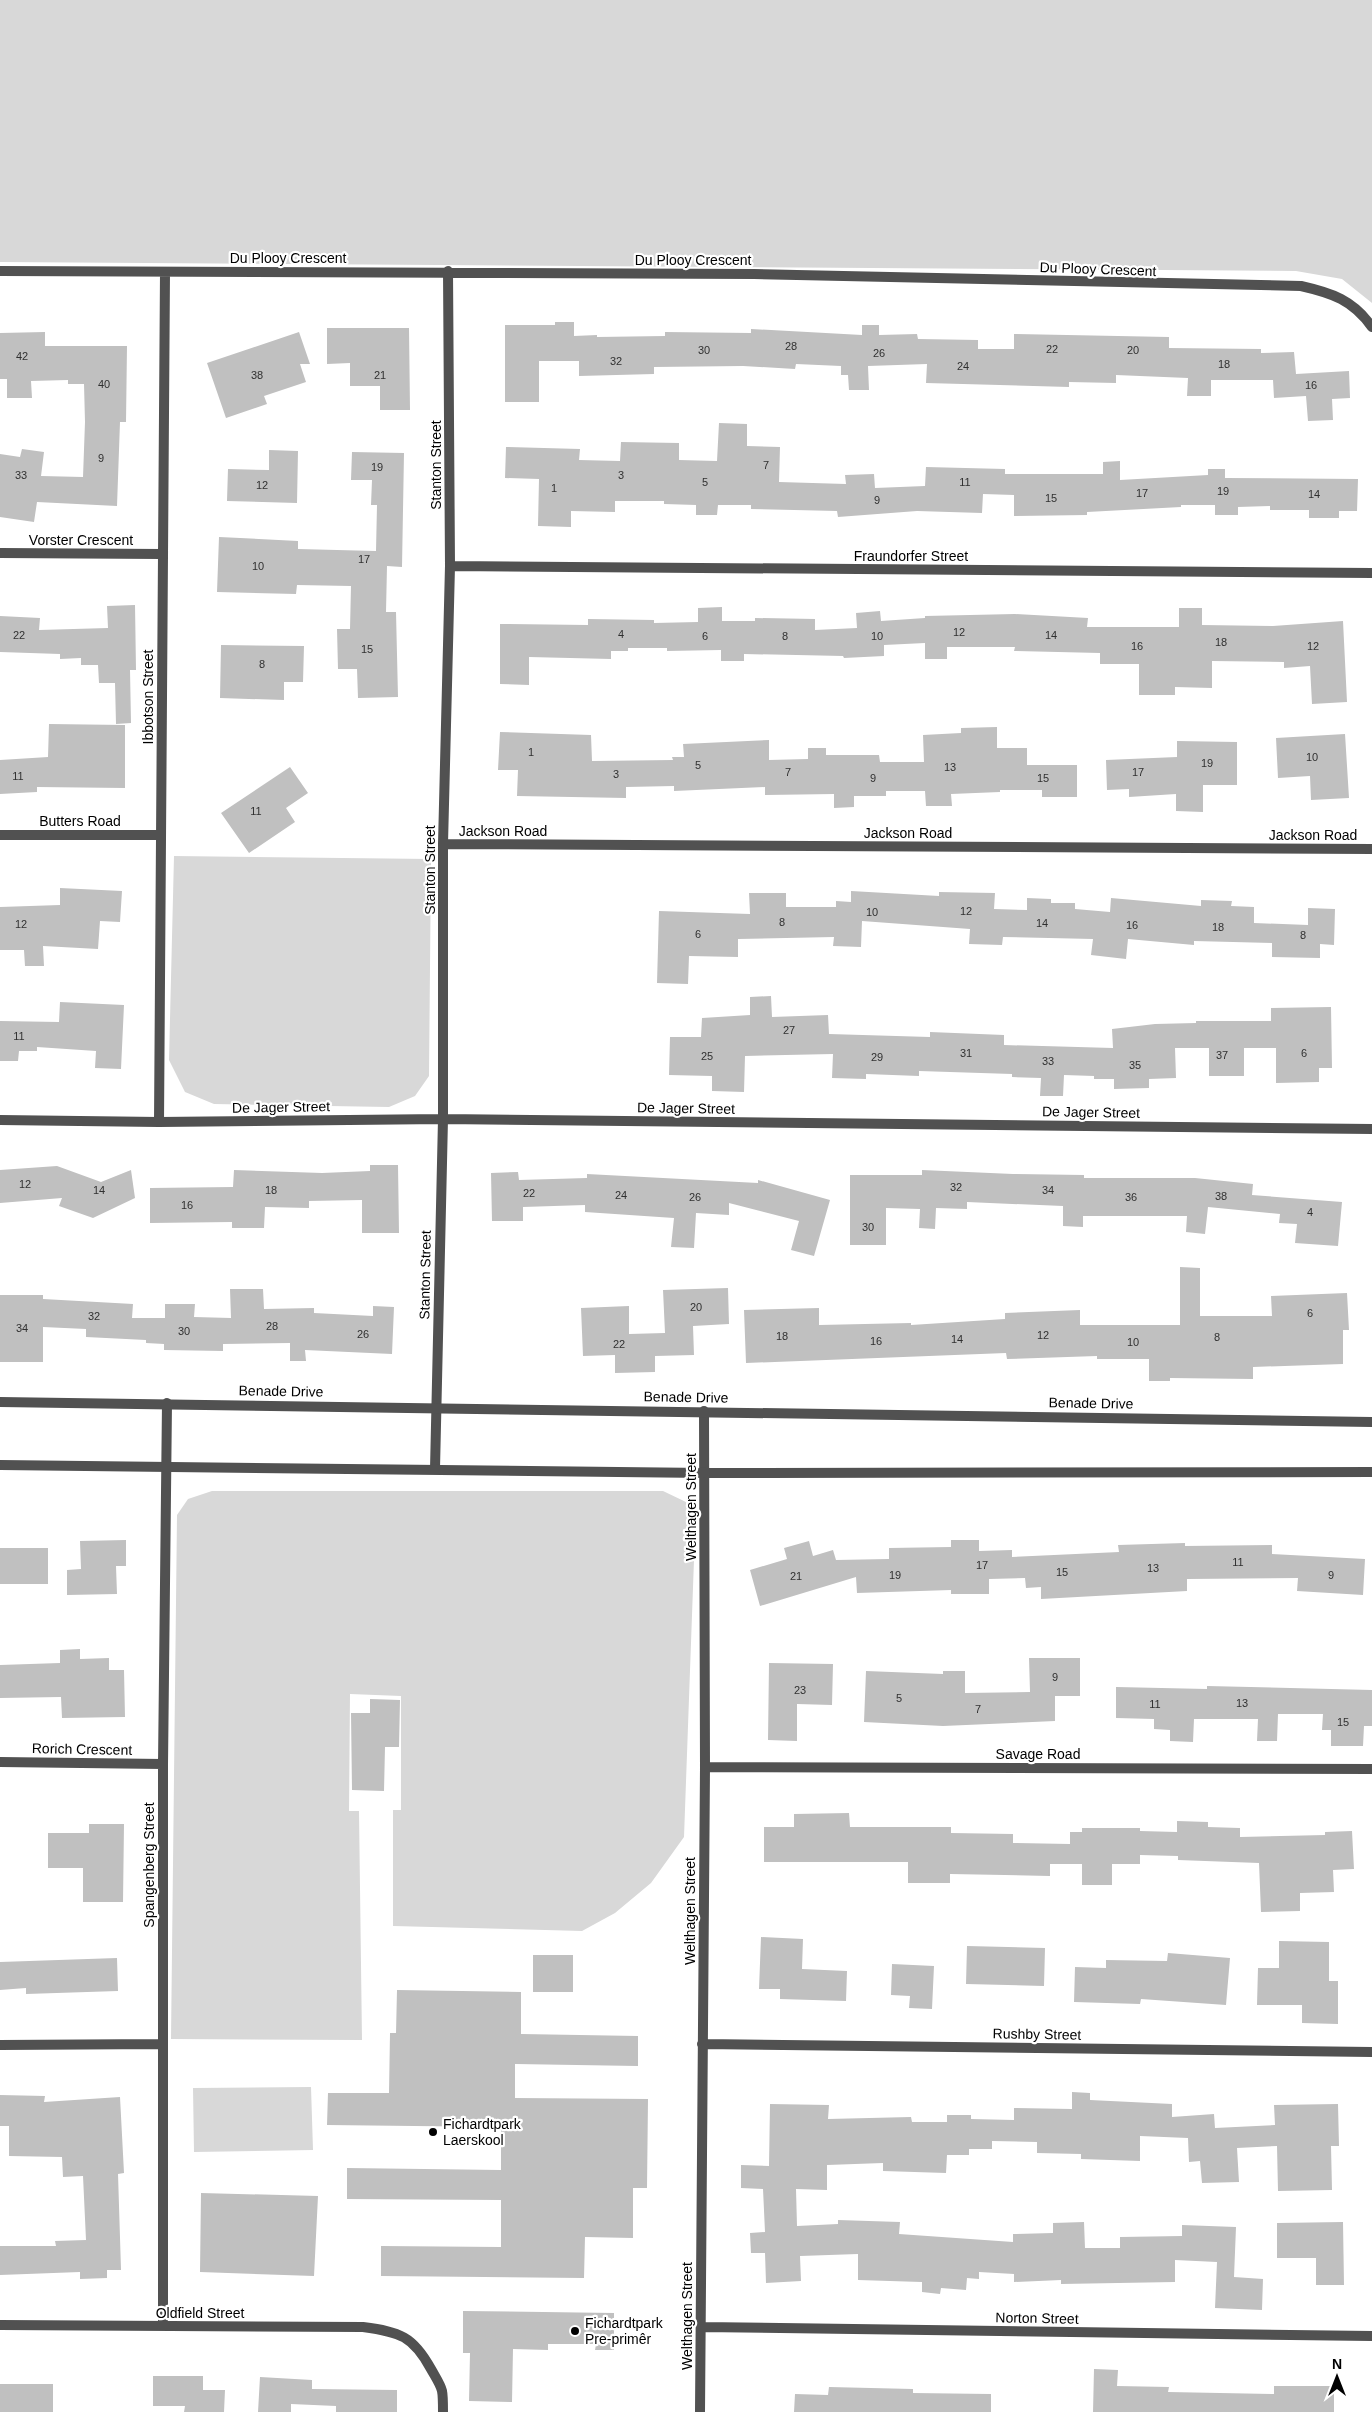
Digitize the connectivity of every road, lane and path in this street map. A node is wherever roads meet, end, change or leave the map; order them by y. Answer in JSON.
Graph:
{"nodes":[{"id":1,"x":0,"y":271,"type":"edge"},
{"id":2,"x":448,"y":271,"type":"junction"},
{"id":3,"x":165,"y":272,"type":"junction"},
{"id":4,"x":1372,"y":327,"type":"edge"},
{"id":5,"x":0,"y":553,"type":"edge"},
{"id":6,"x":162,"y":554,"type":"junction"},
{"id":7,"x":450,"y":566,"type":"junction"},
{"id":8,"x":1372,"y":573,"type":"edge"},
{"id":9,"x":0,"y":835,"type":"edge"},
{"id":10,"x":161,"y":835,"type":"junction"},
{"id":11,"x":443,"y":844,"type":"junction"},
{"id":12,"x":1372,"y":849,"type":"edge"},
{"id":13,"x":442,"y":1118,"type":"junction"},
{"id":14,"x":0,"y":1120,"type":"edge"},
{"id":15,"x":159,"y":1122,"type":"junction"},
{"id":16,"x":1372,"y":1129,"type":"edge"},
{"id":17,"x":0,"y":1402,"type":"edge"},
{"id":18,"x":167,"y":1404,"type":"junction"},
{"id":19,"x":436,"y":1407,"type":"junction"},
{"id":20,"x":704,"y":1411,"type":"junction"},
{"id":21,"x":1372,"y":1422,"type":"edge"},
{"id":22,"x":0,"y":1465,"type":"edge"},
{"id":23,"x":167,"y":1466,"type":"junction"},
{"id":24,"x":435,"y":1469,"type":"junction"},
{"id":25,"x":1372,"y":1472,"type":"edge"},
{"id":26,"x":706,"y":1473,"type":"junction"},
{"id":27,"x":0,"y":1762,"type":"edge"},
{"id":28,"x":163,"y":1764,"type":"junction"},
{"id":29,"x":705,"y":1767,"type":"junction"},
{"id":30,"x":1372,"y":1769,"type":"edge"},
{"id":31,"x":162,"y":2044,"type":"junction"},
{"id":32,"x":702,"y":2044,"type":"junction"},
{"id":33,"x":0,"y":2045,"type":"edge"},
{"id":34,"x":1372,"y":2052,"type":"edge"},
{"id":35,"x":0,"y":2325,"type":"edge"},
{"id":36,"x":163,"y":2326,"type":"junction"},
{"id":37,"x":701,"y":2327,"type":"junction"},
{"id":38,"x":1372,"y":2336,"type":"edge"},
{"id":39,"x":443,"y":2412,"type":"edge"},
{"id":40,"x":700,"y":2412,"type":"edge"}],
"edges":[{"from":1,"to":3,"type":"street","name":"Du Plooy Crescent"},
{"from":2,"to":3,"type":"street","name":"Du Plooy Crescent"},
{"from":2,"to":4,"type":"street","name":"Du Plooy Crescent"},
{"from":2,"to":7,"type":"street","name":"Stanton Street"},
{"from":3,"to":6,"type":"street","name":"Ibbotson Street"},
{"from":5,"to":6,"type":"street","name":"Vorster Crescent"},
{"from":6,"to":10,"type":"street","name":"Ibbotson Street"},
{"from":7,"to":8,"type":"street","name":"Fraundorfer Street"},
{"from":7,"to":11,"type":"street","name":"Stanton Street"},
{"from":9,"to":10,"type":"street","name":"Butters Road"},
{"from":10,"to":15,"type":"street","name":"Ibbotson Street"},
{"from":11,"to":12,"type":"street","name":"Jackson Road"},
{"from":11,"to":13,"type":"street","name":"Stanton Street"},
{"from":13,"to":15,"type":"street","name":"De Jager Street"},
{"from":13,"to":16,"type":"street","name":"De Jager Street"},
{"from":13,"to":19,"type":"street","name":"Stanton Street"},
{"from":14,"to":15,"type":"street","name":"De Jager Street"},
{"from":17,"to":18,"type":"street","name":"Benade Drive"},
{"from":18,"to":19,"type":"street","name":"Benade Drive"},
{"from":18,"to":23,"type":"street","name":"Spangenberg Street"},
{"from":19,"to":20,"type":"street","name":"Benade Drive"},
{"from":19,"to":24,"type":"street","name":"Stanton Street"},
{"from":20,"to":21,"type":"street","name":"Benade Drive"},
{"from":20,"to":26,"type":"street","name":"Welthagen Street"},
{"from":22,"to":23,"type":"street"},
{"from":23,"to":24,"type":"street"},
{"from":23,"to":28,"type":"street","name":"Spangenberg Street"},
{"from":24,"to":26,"type":"street"},
{"from":25,"to":26,"type":"street"},
{"from":26,"to":29,"type":"street","name":"Welthagen Street"},
{"from":27,"to":28,"type":"street","name":"Rorich Crescent"},
{"from":28,"to":31,"type":"street","name":"Spangenberg Street"},
{"from":29,"to":30,"type":"street","name":"Savage Road"},
{"from":29,"to":32,"type":"street","name":"Welthagen Street"},
{"from":31,"to":33,"type":"street"},
{"from":31,"to":36,"type":"street","name":"Spangenberg Street"},
{"from":32,"to":34,"type":"street","name":"Rushby Street"},
{"from":32,"to":37,"type":"street","name":"Welthagen Street"},
{"from":35,"to":36,"type":"street","name":"Oldfield Street"},
{"from":36,"to":39,"type":"street","name":"Oldfield Street"},
{"from":37,"to":38,"type":"street","name":"Norton Street"},
{"from":37,"to":40,"type":"street","name":"Welthagen Street"}]}
